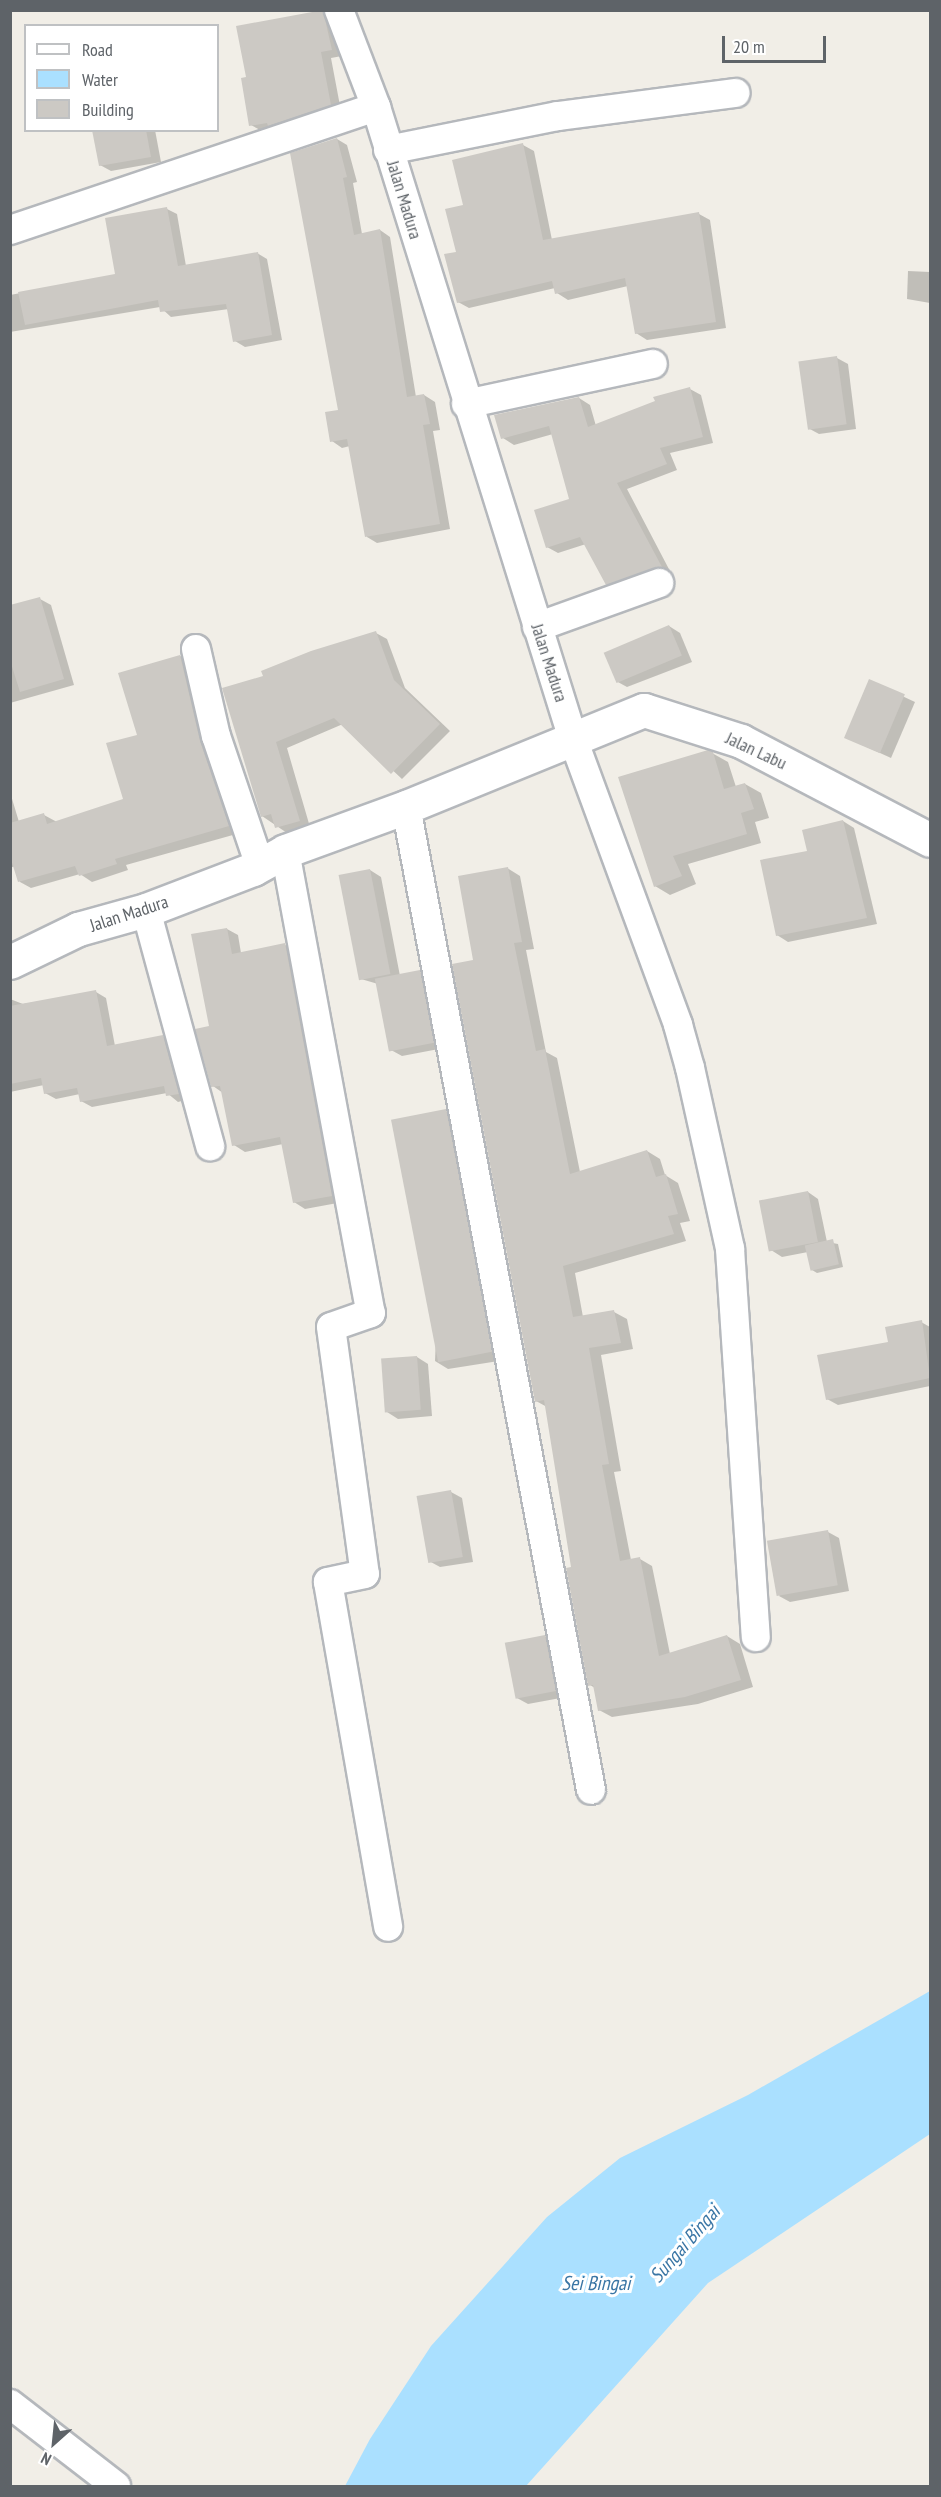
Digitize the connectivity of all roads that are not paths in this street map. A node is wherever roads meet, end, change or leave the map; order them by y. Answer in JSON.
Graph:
{"nodes":[{"id":1,"x":339,"y":10,"type":"edge"},
{"id":2,"x":736,"y":93,"type":"dead end"},
{"id":3,"x":376,"y":107,"type":"junction"},
{"id":4,"x":388,"y":150,"type":"junction"},
{"id":5,"x":10,"y":231,"type":"edge"},
{"id":6,"x":652,"y":364,"type":"dead end"},
{"id":7,"x":466,"y":404,"type":"junction"},
{"id":8,"x":659,"y":583,"type":"dead end"},
{"id":9,"x":537,"y":627,"type":"junction"},
{"id":10,"x":196,"y":648,"type":"dead end"},
{"id":11,"x":573,"y":739,"type":"junction"},
{"id":12,"x":406,"y":807,"type":"junction"},
{"id":13,"x":930,"y":840,"type":"edge"},
{"id":14,"x":272,"y":859,"type":"junction"},
{"id":15,"x":146,"y":910,"type":"junction"},
{"id":16,"x":10,"y":962,"type":"edge"},
{"id":17,"x":210,"y":1146,"type":"dead end"},
{"id":18,"x":756,"y":1637,"type":"dead end"},
{"id":19,"x":591,"y":1790,"type":"dead end"},
{"id":20,"x":388,"y":1927,"type":"dead end"},
{"id":21,"x":10,"y":2404,"type":"edge"},
{"id":22,"x":116,"y":2487,"type":"edge"}],
"edges":[{"from":1,"to":3,"type":"street","name":"Jalan Madura"},
{"from":2,"to":4,"type":"street"},
{"from":3,"to":4,"type":"street","name":"Jalan Madura"},
{"from":3,"to":5,"type":"street"},
{"from":4,"to":7,"type":"street","name":"Jalan Madura"},
{"from":6,"to":7,"type":"street"},
{"from":7,"to":9,"type":"street","name":"Jalan Madura"},
{"from":8,"to":9,"type":"street"},
{"from":9,"to":11,"type":"street","name":"Jalan Madura"},
{"from":10,"to":14,"type":"street"},
{"from":11,"to":12,"type":"street","name":"Jalan Madura"},
{"from":11,"to":13,"type":"street","name":"Jalan Labu"},
{"from":11,"to":18,"type":"street"},
{"from":12,"to":14,"type":"street","name":"Jalan Madura"},
{"from":12,"to":19,"type":"street"},
{"from":14,"to":15,"type":"street","name":"Jalan Madura"},
{"from":14,"to":20,"type":"street"},
{"from":15,"to":16,"type":"street","name":"Jalan Madura"},
{"from":15,"to":17,"type":"street"},
{"from":21,"to":22,"type":"street"}]}
